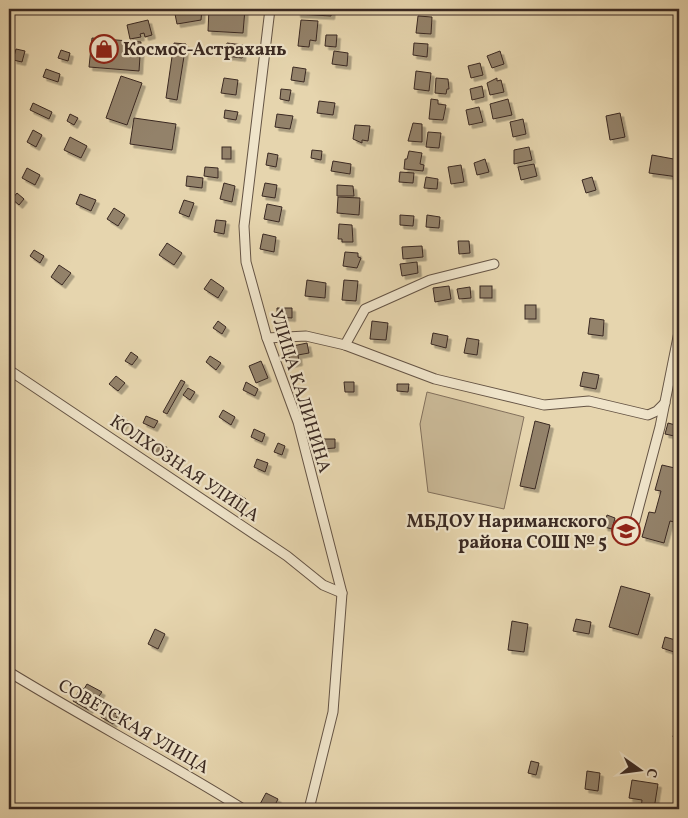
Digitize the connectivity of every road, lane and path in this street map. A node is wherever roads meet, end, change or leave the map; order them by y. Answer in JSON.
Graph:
{"nodes":[{"id":1,"x":270,"y":9,"type":"edge"},
{"id":2,"x":494,"y":264,"type":"dead end"},
{"id":3,"x":679,"y":332,"type":"edge"},
{"id":4,"x":267,"y":338,"type":"junction"},
{"id":5,"x":345,"y":345,"type":"junction"},
{"id":6,"x":9,"y":370,"type":"edge"},
{"id":7,"x":665,"y":403,"type":"junction"},
{"id":8,"x":635,"y":521,"type":"dead end"},
{"id":9,"x":342,"y":592,"type":"junction"},
{"id":10,"x":9,"y":672,"type":"edge"},
{"id":11,"x":242,"y":809,"type":"edge"},
{"id":12,"x":309,"y":809,"type":"edge"}],
"edges":[{"from":1,"to":4,"type":"street","name":"УЛИЦА КАЛИНИНА"},
{"from":2,"to":5,"type":"street"},
{"from":3,"to":7,"type":"street"},
{"from":4,"to":5,"type":"street"},
{"from":4,"to":9,"type":"street","name":"УЛИЦА КАЛИНИНА"},
{"from":5,"to":7,"type":"street"},
{"from":6,"to":9,"type":"street","name":"КОЛХОЗНАЯ УЛИЦА"},
{"from":7,"to":8,"type":"street"},
{"from":9,"to":12,"type":"street","name":"УЛИЦА КАЛИНИНА"},
{"from":10,"to":11,"type":"street","name":"СОВЕТСКАЯ УЛИЦА"}]}
